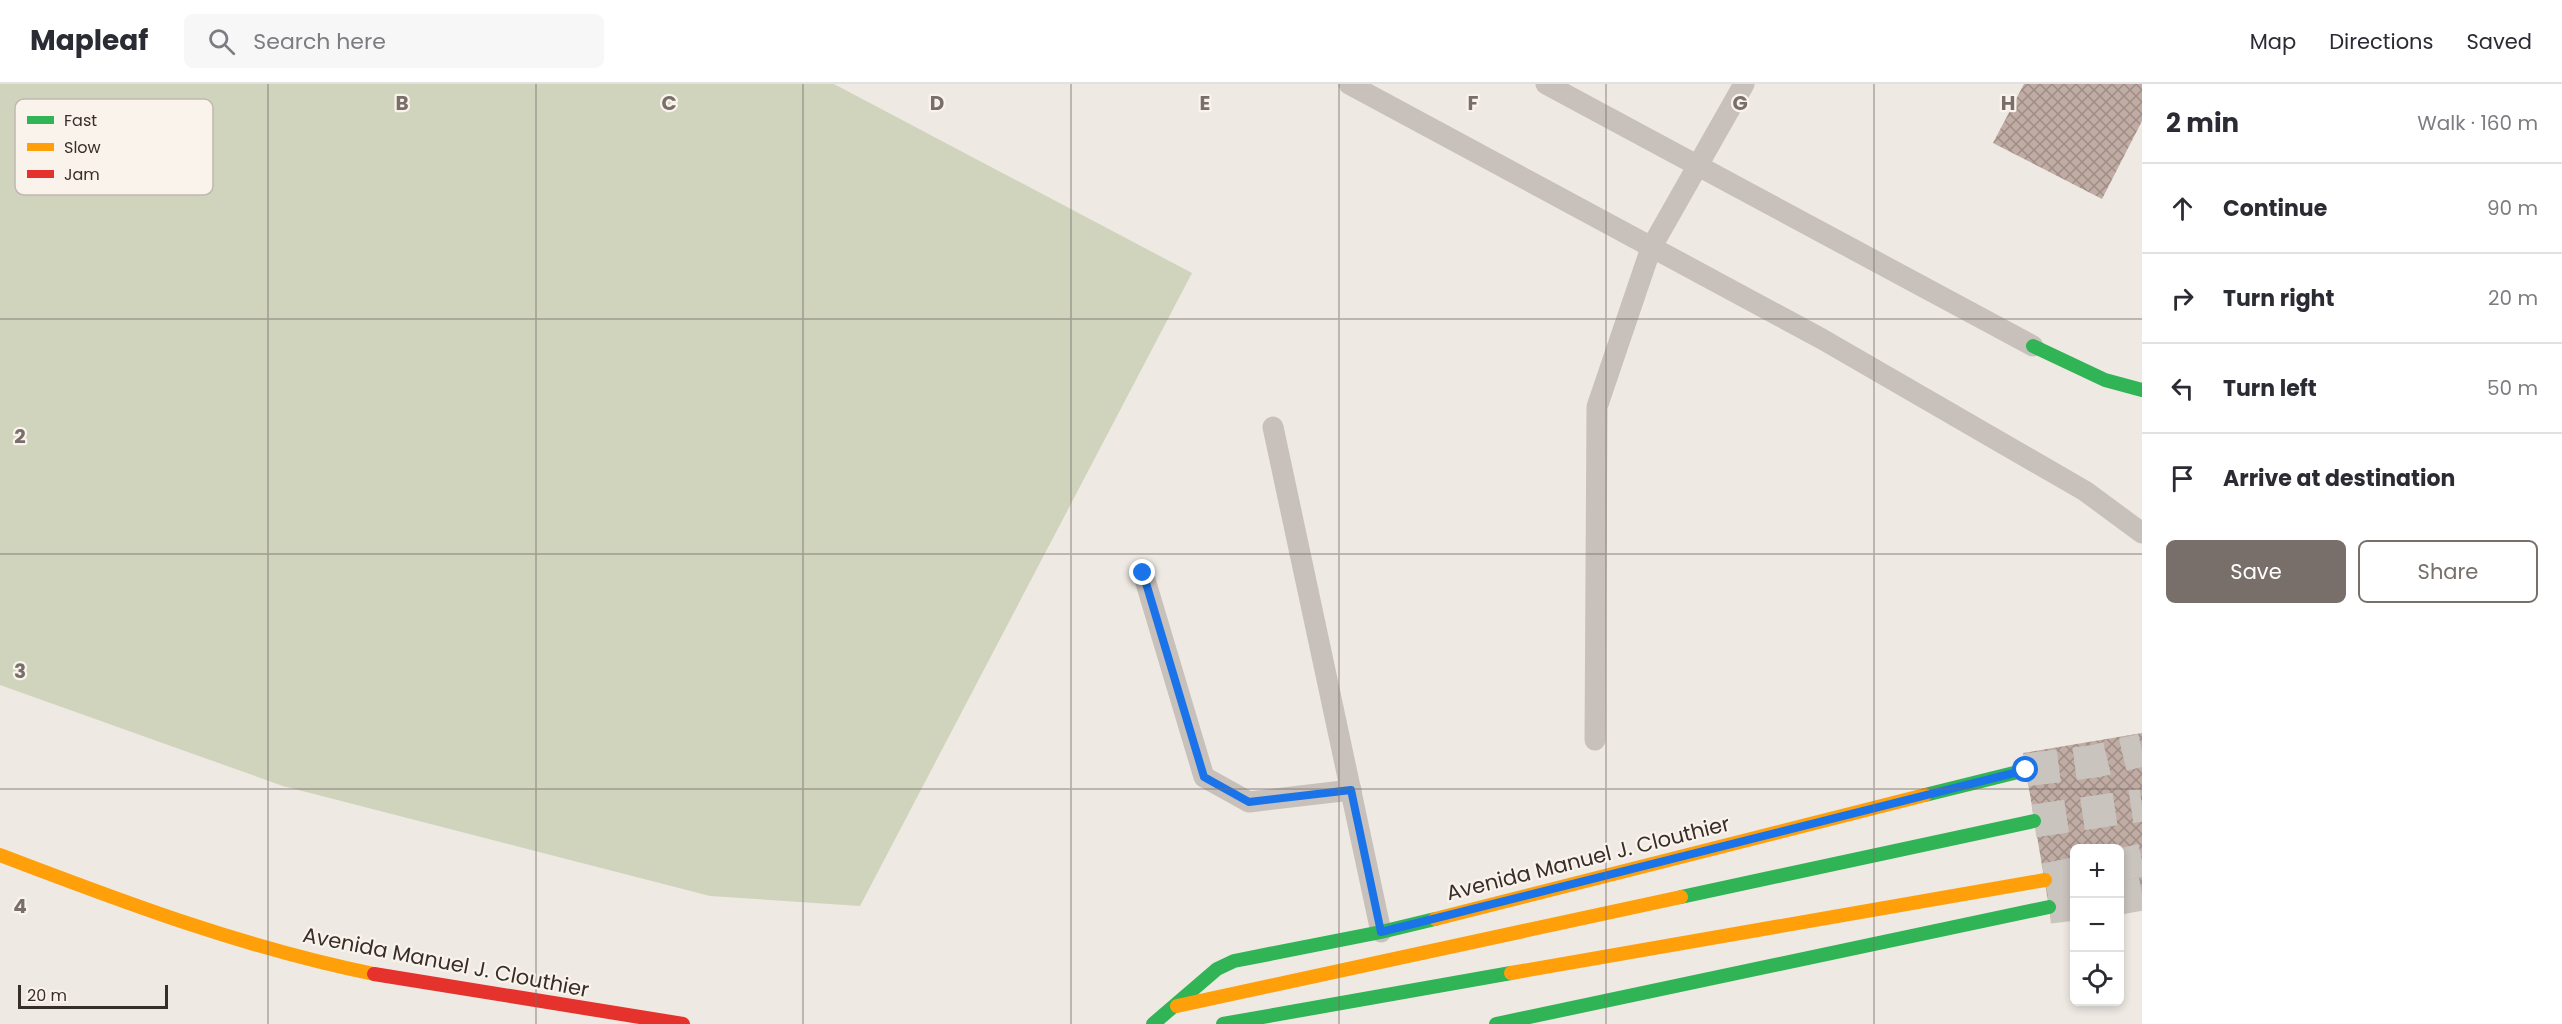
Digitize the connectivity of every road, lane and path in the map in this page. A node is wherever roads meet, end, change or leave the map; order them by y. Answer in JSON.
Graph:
{"nodes":[{"id":1,"x":1348,"y":84,"type":"edge"},
{"id":2,"x":1546,"y":84,"type":"edge"},
{"id":3,"x":1743,"y":84,"type":"edge"},
{"id":4,"x":1698,"y":166,"type":"junction"},
{"id":5,"x":1651,"y":248,"type":"junction"},
{"id":6,"x":2033,"y":346,"type":"joint"},
{"id":7,"x":2142,"y":390,"type":"edge"},
{"id":8,"x":1273,"y":427,"type":"dead end"},
{"id":9,"x":2142,"y":533,"type":"edge"},
{"id":10,"x":1143,"y":573,"type":"dead end"},
{"id":11,"x":1595,"y":740,"type":"dead end"},
{"id":12,"x":2026,"y":770,"type":"tunnel mouth"},
{"id":13,"x":1351,"y":790,"type":"junction"},
{"id":14,"x":2034,"y":821,"type":"tunnel mouth"},
{"id":15,"x":0,"y":855,"type":"edge"},
{"id":16,"x":2045,"y":880,"type":"tunnel mouth"},
{"id":17,"x":2049,"y":907,"type":"tunnel mouth"},
{"id":18,"x":1381,"y":932,"type":"junction"},
{"id":19,"x":1173,"y":1006,"type":"junction"},
{"id":20,"x":683,"y":1024,"type":"edge"},
{"id":21,"x":1153,"y":1024,"type":"edge"},
{"id":22,"x":1223,"y":1024,"type":"edge"},
{"id":23,"x":1496,"y":1024,"type":"edge"}],
"edges":[{"from":1,"to":5,"type":"lane"},
{"from":2,"to":4,"type":"lane"},
{"from":3,"to":4,"type":"lane"},
{"from":4,"to":5,"type":"lane"},
{"from":4,"to":6,"type":"lane"},
{"from":5,"to":9,"type":"lane"},
{"from":5,"to":11,"type":"lane"},
{"from":6,"to":7,"type":"main road"},
{"from":8,"to":13,"type":"lane"},
{"from":10,"to":13,"type":"lane"},
{"from":12,"to":18,"type":"main road","name":"Avenida Manuel J. Clouthier"},
{"from":13,"to":18,"type":"lane"},
{"from":14,"to":19,"type":"main road","name":"Avenida Manuel J. Clouthier"},
{"from":15,"to":20,"type":"main road","name":"Avenida Manuel J. Clouthier"},
{"from":16,"to":22,"type":"main road"},
{"from":17,"to":23,"type":"main road"},
{"from":18,"to":19,"type":"main road","name":"Avenida Manuel J. Clouthier"},
{"from":19,"to":21,"type":"main road","name":"Avenida Manuel J. Clouthier"}]}
